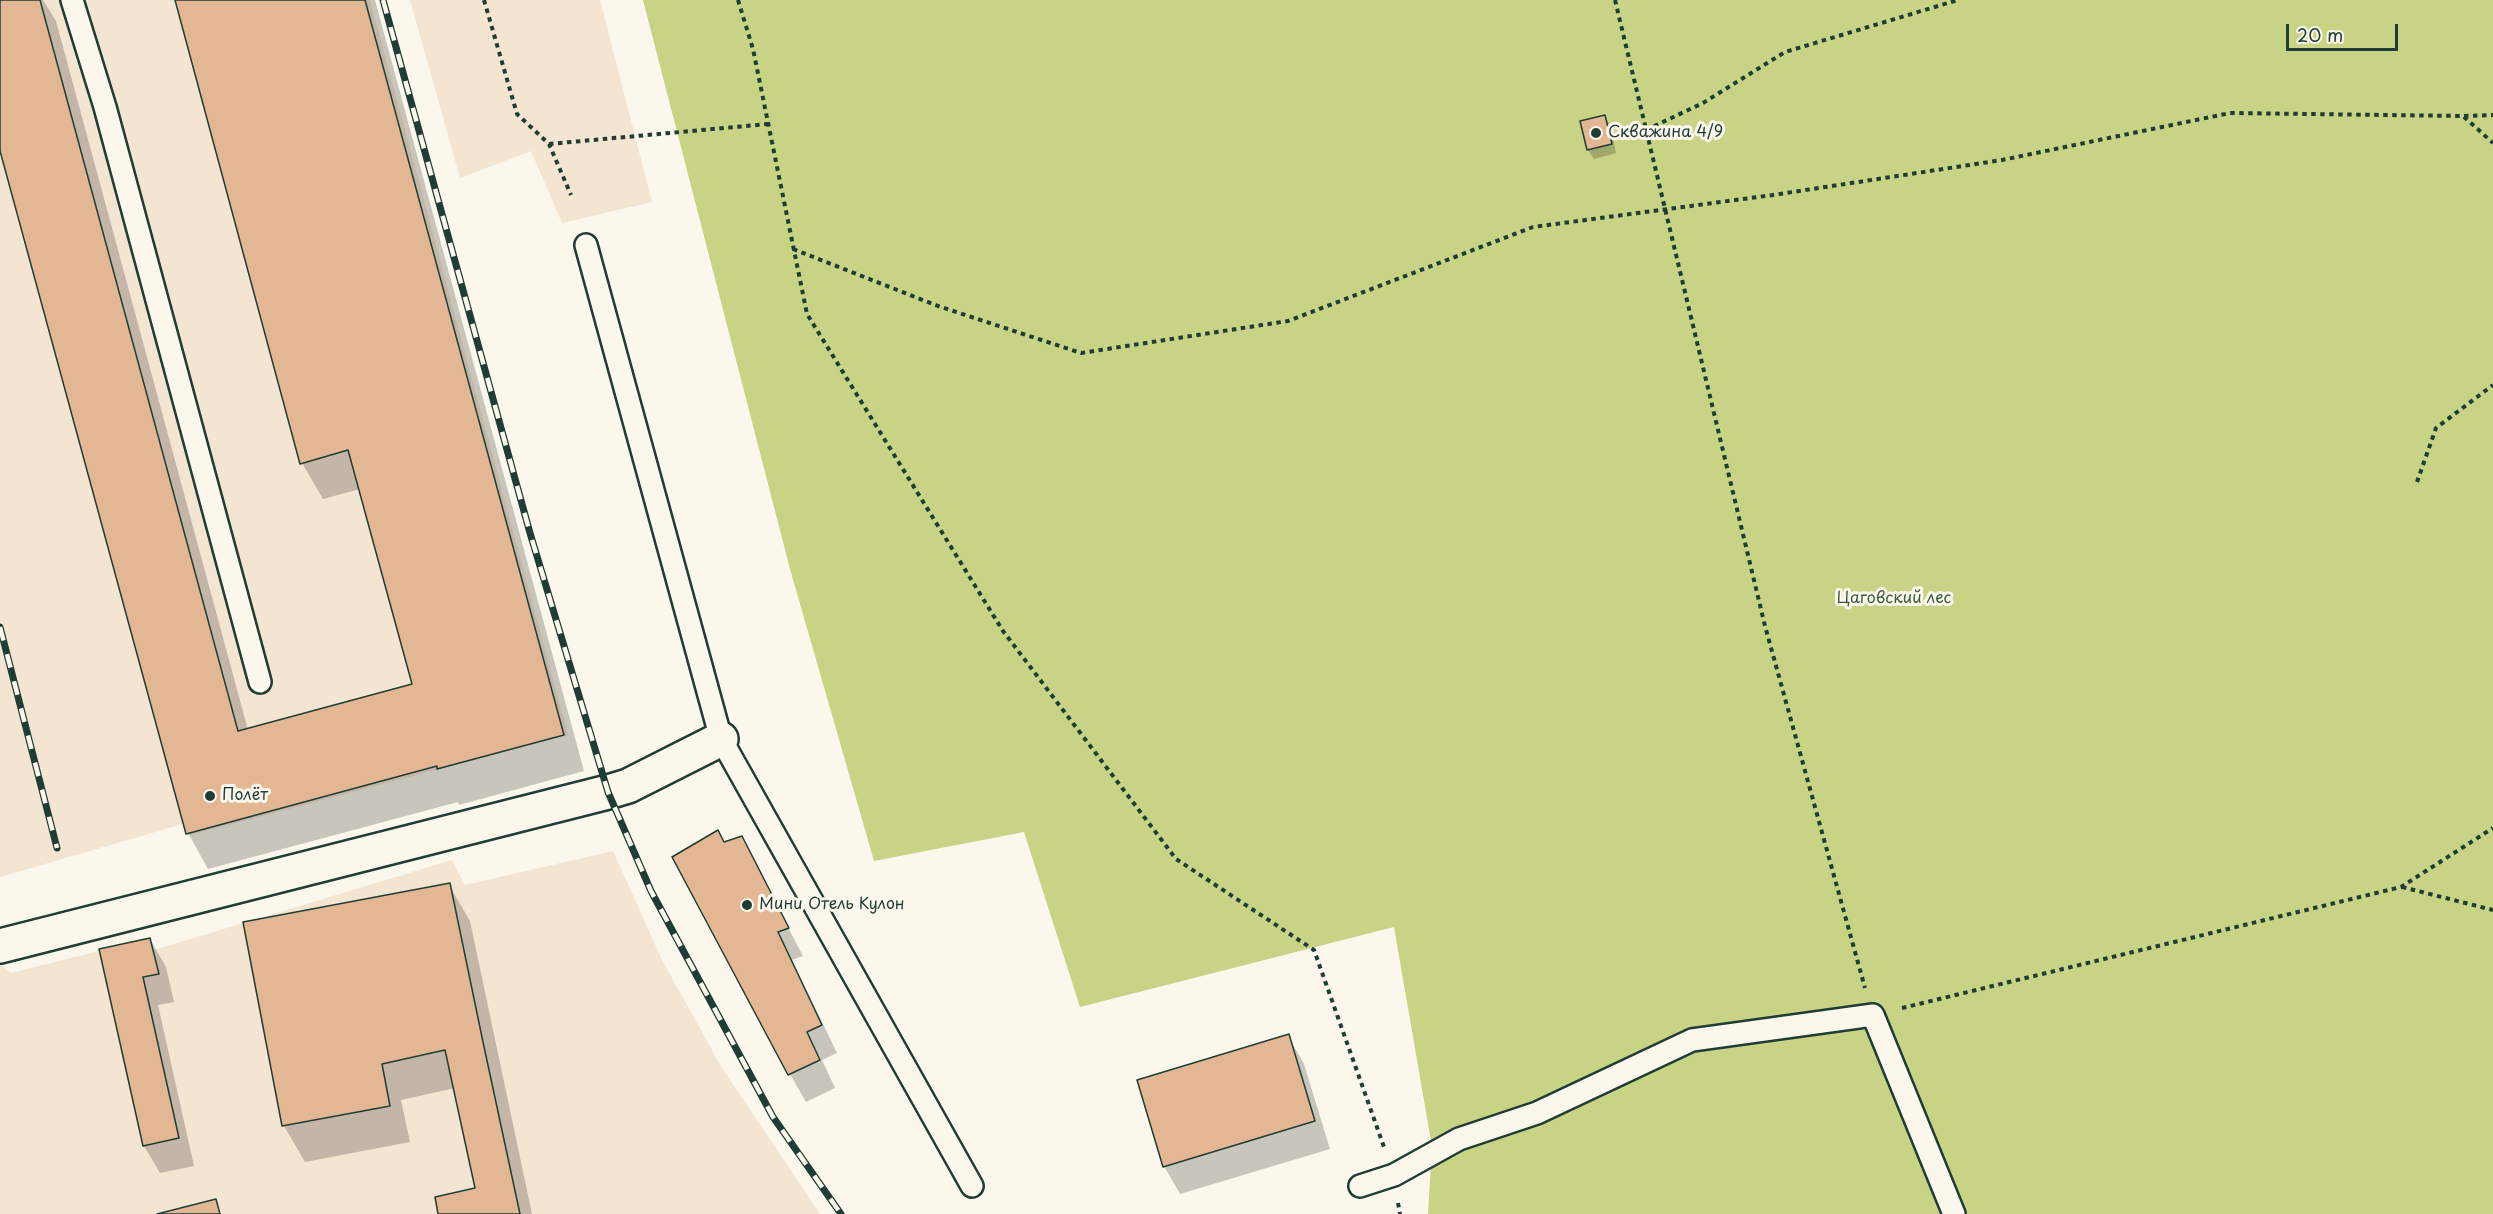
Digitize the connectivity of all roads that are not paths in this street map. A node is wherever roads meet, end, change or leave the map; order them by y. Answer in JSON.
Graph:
{"nodes":[{"id":1,"x":72,"y":0,"type":"edge"},
{"id":2,"x":586,"y":245,"type":"dead end"},
{"id":3,"x":260,"y":682,"type":"dead end"},
{"id":4,"x":721,"y":739,"type":"junction"},
{"id":5,"x":0,"y":946,"type":"edge"},
{"id":6,"x":972,"y":1186,"type":"dead end"},
{"id":7,"x":1359,"y":1186,"type":"dead end"},
{"id":8,"x":1954,"y":1214,"type":"edge"}],
"edges":[{"from":1,"to":3,"type":"lane"},
{"from":2,"to":4,"type":"lane"},
{"from":4,"to":5,"type":"street"},
{"from":4,"to":6,"type":"lane"},
{"from":7,"to":8,"type":"lane"}]}
